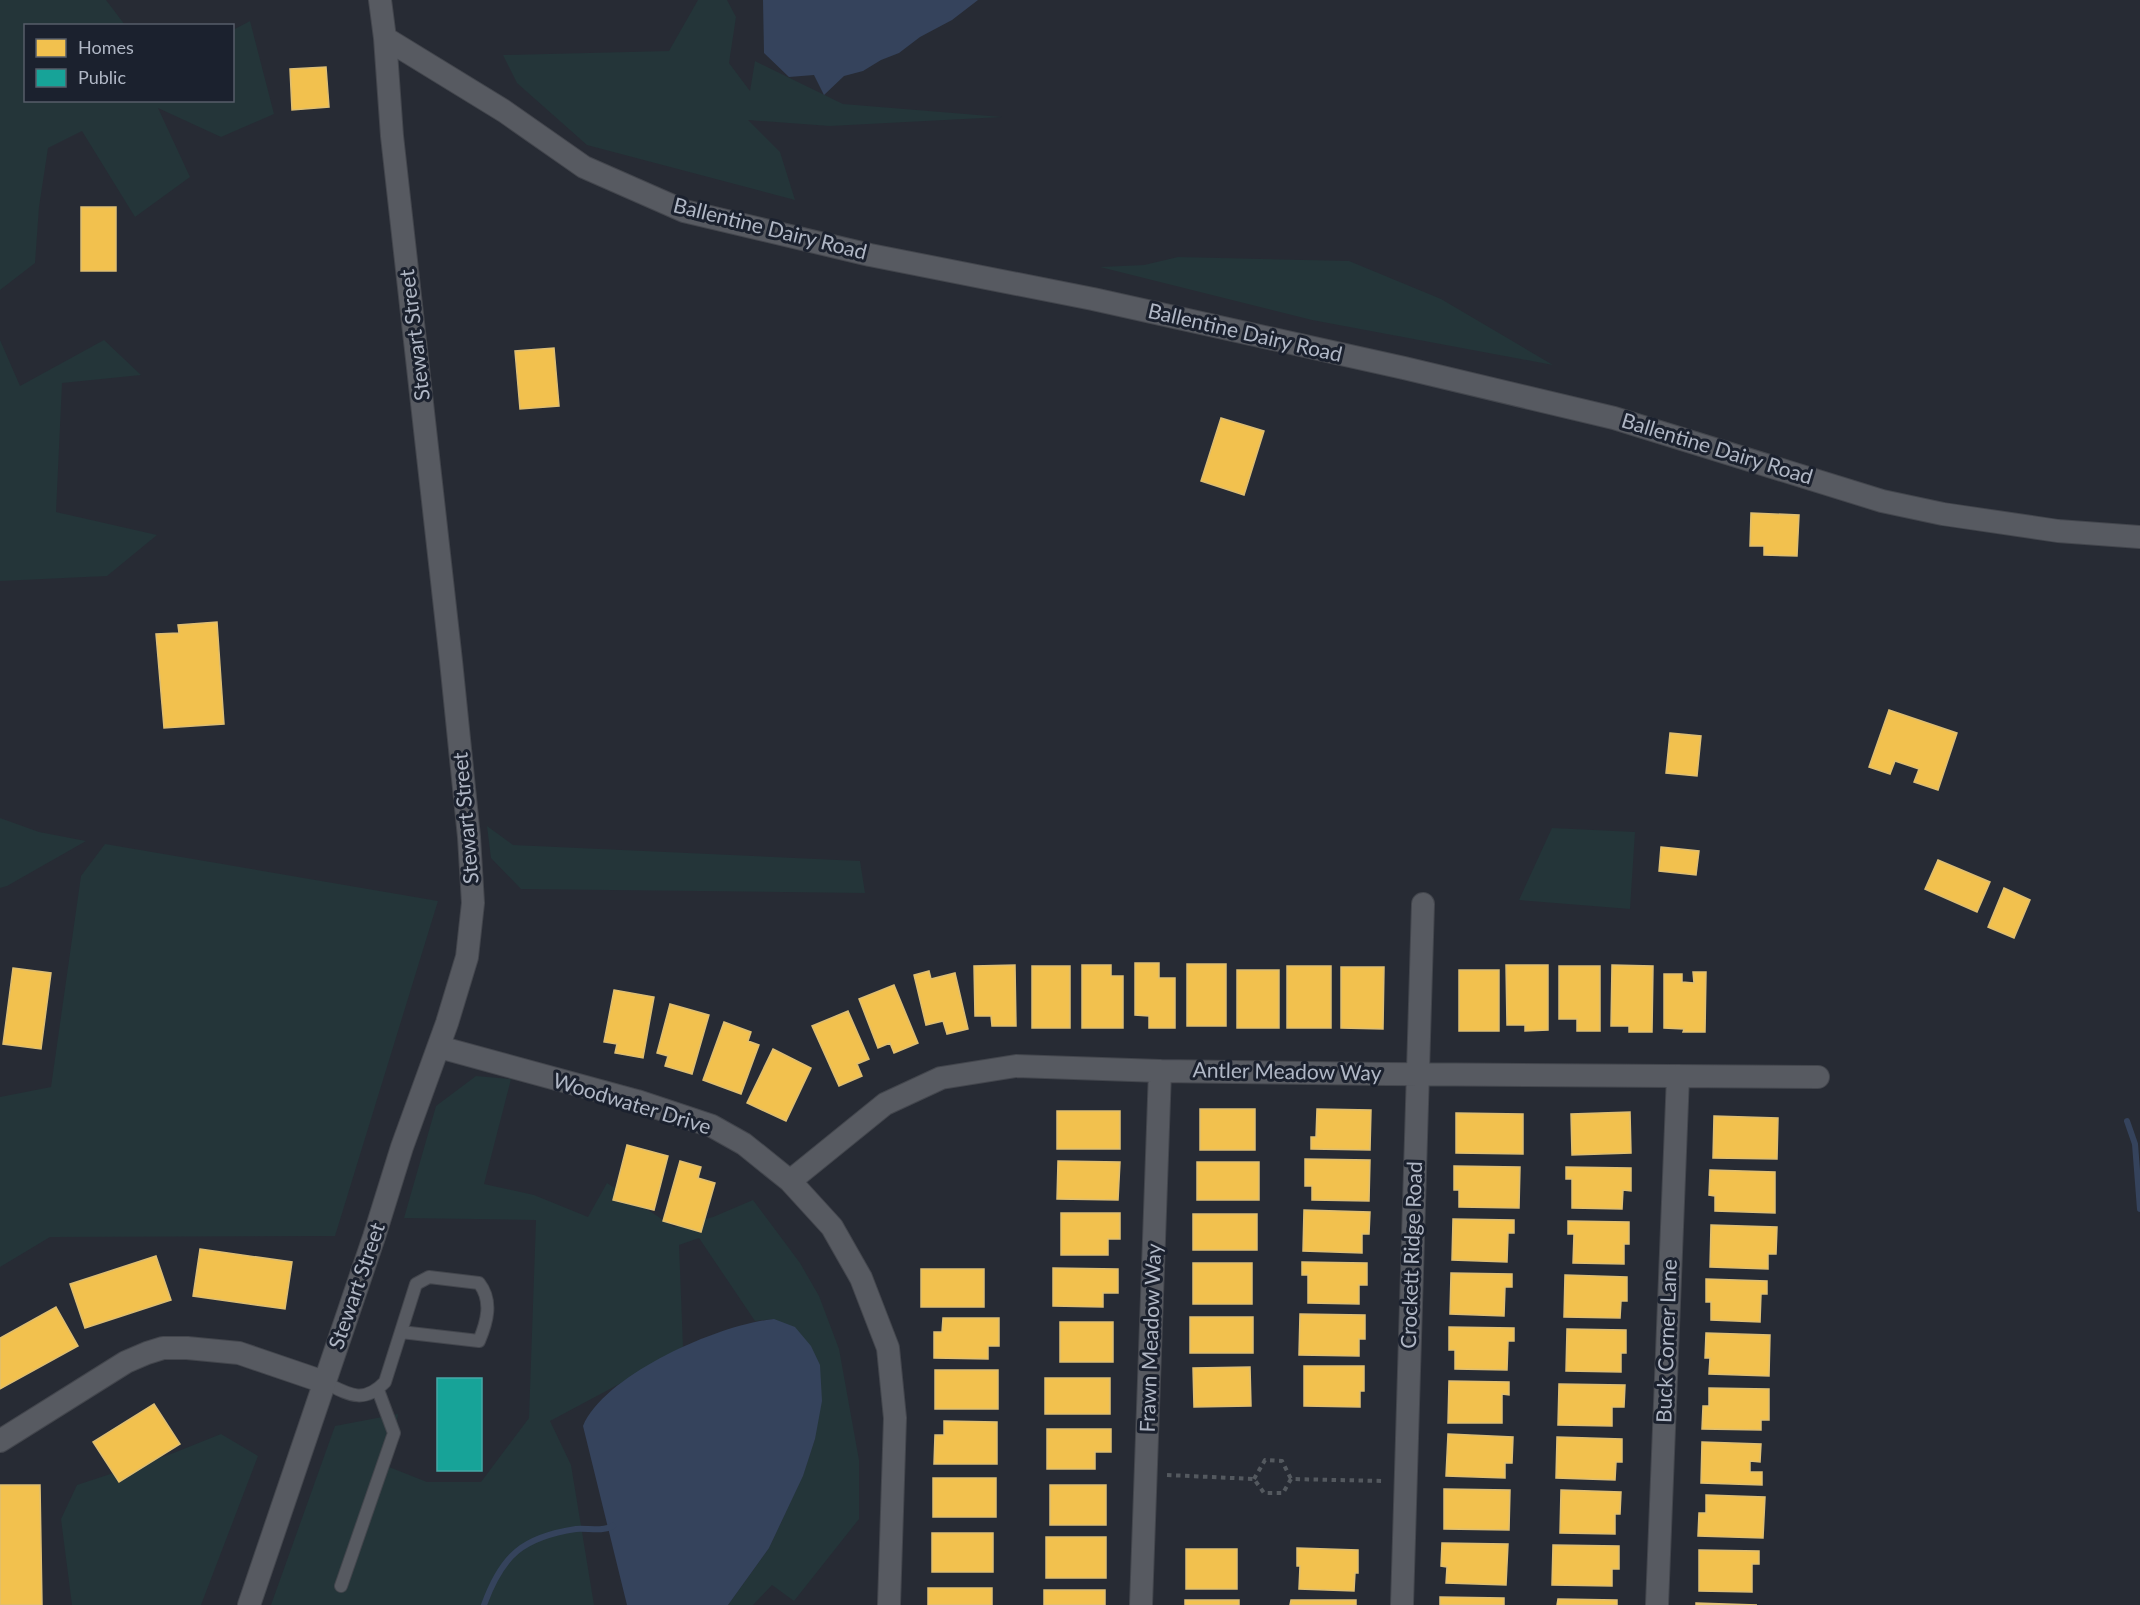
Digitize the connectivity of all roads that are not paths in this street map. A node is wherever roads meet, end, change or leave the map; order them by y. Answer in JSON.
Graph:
{"nodes":[{"id":1,"x":380,"y":0,"type":"edge"},
{"id":2,"x":385,"y":38,"type":"junction"},
{"id":3,"x":2140,"y":537,"type":"edge"},
{"id":4,"x":1423,"y":904,"type":"dead end"},
{"id":5,"x":439,"y":1047,"type":"junction"},
{"id":6,"x":1160,"y":1071,"type":"junction"},
{"id":7,"x":1418,"y":1075,"type":"junction"},
{"id":8,"x":1678,"y":1076,"type":"junction"},
{"id":9,"x":1818,"y":1077,"type":"dead end"},
{"id":10,"x":790,"y":1181,"type":"junction"},
{"id":11,"x":401,"y":1332,"type":"junction"},
{"id":12,"x":324,"y":1382,"type":"junction"},
{"id":13,"x":378,"y":1390,"type":"junction"},
{"id":14,"x":0,"y":1441,"type":"edge"},
{"id":15,"x":341,"y":1586,"type":"dead end"},
{"id":16,"x":249,"y":1605,"type":"edge"},
{"id":17,"x":889,"y":1605,"type":"edge"},
{"id":18,"x":1141,"y":1605,"type":"edge"},
{"id":19,"x":1402,"y":1605,"type":"edge"},
{"id":20,"x":1657,"y":1605,"type":"edge"}],
"edges":[{"from":1,"to":2,"type":"street","name":"Stewart Street"},
{"from":2,"to":3,"type":"street","name":"Ballentine Dairy Road"},
{"from":2,"to":5,"type":"street","name":"Stewart Street"},
{"from":4,"to":7,"type":"street","name":"Crockett Ridge Road"},
{"from":5,"to":10,"type":"street","name":"Woodwater Drive"},
{"from":5,"to":12,"type":"street","name":"Stewart Street"},
{"from":6,"to":7,"type":"street","name":"Antler Meadow Way"},
{"from":6,"to":10,"type":"street","name":"Antler Meadow Way"},
{"from":6,"to":18,"type":"street","name":"Frawn Meadow Way"},
{"from":7,"to":8,"type":"street","name":"Antler Meadow Way"},
{"from":7,"to":19,"type":"street","name":"Crockett Ridge Road"},
{"from":8,"to":9,"type":"street","name":"Antler Meadow Way"},
{"from":8,"to":20,"type":"street","name":"Buck Corner Lane"},
{"from":10,"to":17,"type":"street","name":"Woodwater Drive"},
{"from":11,"to":11,"type":"lane"},
{"from":11,"to":13,"type":"lane"},
{"from":12,"to":13,"type":"lane"},
{"from":12,"to":14,"type":"street"},
{"from":12,"to":16,"type":"street","name":"Stewart Street"},
{"from":13,"to":15,"type":"lane"}]}
